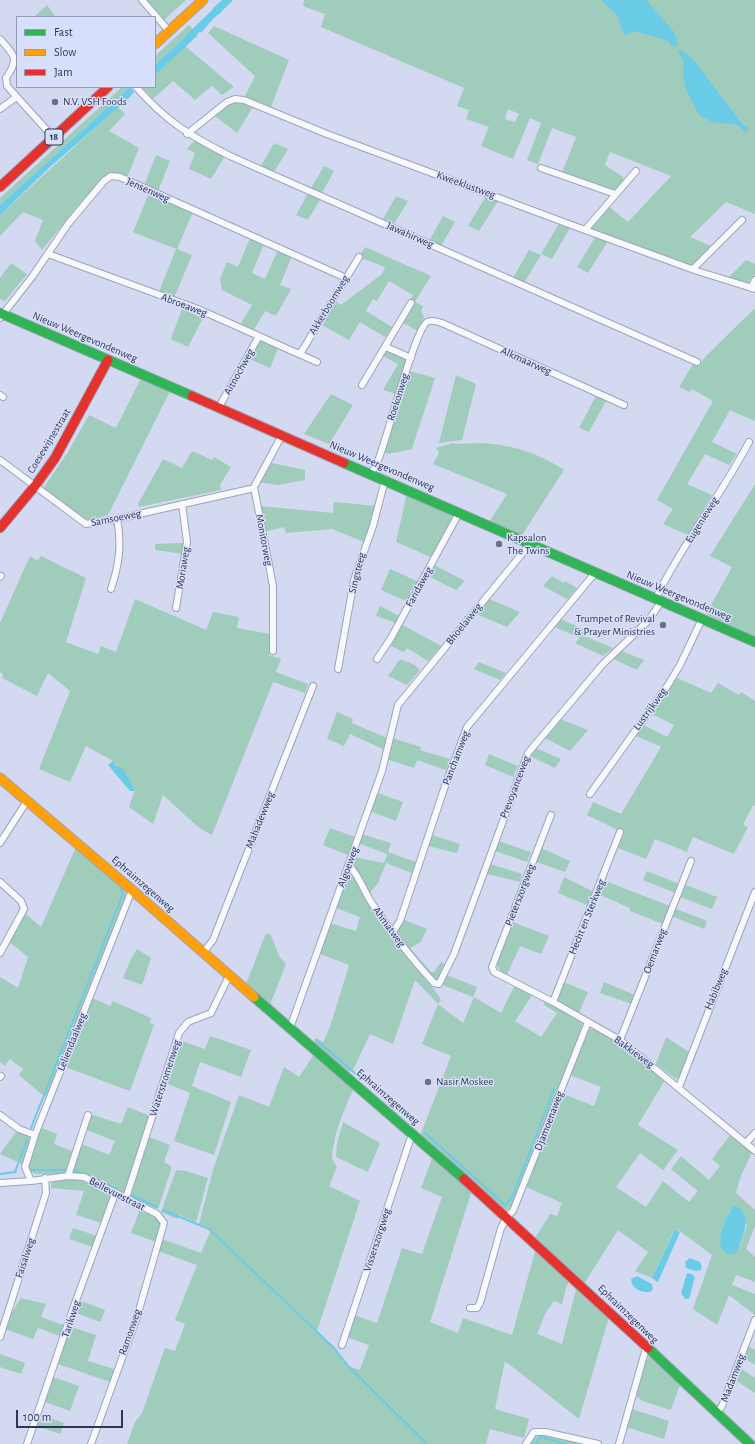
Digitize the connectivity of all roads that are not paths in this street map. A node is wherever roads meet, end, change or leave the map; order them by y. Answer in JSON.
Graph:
{"nodes":[{"id":1,"x":142,"y":0,"type":"edge"},
{"id":2,"x":203,"y":0,"type":"edge"},
{"id":3,"x":170,"y":31,"type":"junction"},
{"id":4,"x":0,"y":39,"type":"edge"},
{"id":5,"x":156,"y":43,"type":"edge"},
{"id":6,"x":107,"y":88,"type":"edge"},
{"id":7,"x":137,"y":88,"type":"edge"},
{"id":8,"x":15,"y":98,"type":"junction"},
{"id":9,"x":0,"y":109,"type":"edge"},
{"id":10,"x":187,"y":134,"type":"junction"},
{"id":11,"x":53,"y":137,"type":"junction"},
{"id":12,"x":541,"y":168,"type":"dead end"},
{"id":13,"x":636,"y":171,"type":"dead end"},
{"id":14,"x":0,"y":186,"type":"edge"},
{"id":15,"x":615,"y":194,"type":"junction"},
{"id":16,"x":742,"y":220,"type":"dead end"},
{"id":17,"x":585,"y":230,"type":"junction"},
{"id":18,"x":48,"y":254,"type":"junction"},
{"id":19,"x":359,"y":257,"type":"dead end"},
{"id":20,"x":692,"y":270,"type":"junction"},
{"id":21,"x":346,"y":278,"type":"junction"},
{"id":22,"x":755,"y":280,"type":"edge"},
{"id":23,"x":753,"y":289,"type":"edge"},
{"id":24,"x":411,"y":303,"type":"dead end"},
{"id":25,"x":1,"y":315,"type":"edge"},
{"id":26,"x":427,"y":322,"type":"joint"},
{"id":27,"x":258,"y":336,"type":"junction"},
{"id":28,"x":386,"y":346,"type":"junction"},
{"id":29,"x":300,"y":354,"type":"junction"},
{"id":30,"x":411,"y":358,"type":"junction"},
{"id":31,"x":108,"y":360,"type":"junction"},
{"id":32,"x":317,"y":362,"type":"dead end"},
{"id":33,"x":697,"y":362,"type":"dead end"},
{"id":34,"x":362,"y":384,"type":"dead end"},
{"id":35,"x":624,"y":405,"type":"dead end"},
{"id":36,"x":219,"y":407,"type":"junction"},
{"id":37,"x":281,"y":437,"type":"junction"},
{"id":38,"x":749,"y":442,"type":"dead end"},
{"id":39,"x":0,"y":460,"type":"edge"},
{"id":40,"x":371,"y":474,"type":"junction"},
{"id":41,"x":385,"y":480,"type":"junction"},
{"id":42,"x":35,"y":486,"type":"junction"},
{"id":43,"x":250,"y":489,"type":"dead end"},
{"id":44,"x":182,"y":504,"type":"junction"},
{"id":45,"x":459,"y":513,"type":"junction"},
{"id":46,"x":117,"y":519,"type":"junction"},
{"id":47,"x":0,"y":528,"type":"edge"},
{"id":48,"x":530,"y":544,"type":"junction"},
{"id":49,"x":595,"y":573,"type":"junction"},
{"id":50,"x":111,"y":589,"type":"dead end"},
{"id":51,"x":659,"y":600,"type":"junction"},
{"id":52,"x":176,"y":608,"type":"dead end"},
{"id":53,"x":702,"y":619,"type":"junction"},
{"id":54,"x":755,"y":642,"type":"edge"},
{"id":55,"x":273,"y":651,"type":"dead end"},
{"id":56,"x":377,"y":659,"type":"dead end"},
{"id":57,"x":338,"y":669,"type":"dead end"},
{"id":58,"x":313,"y":686,"type":"dead end"},
{"id":59,"x":398,"y":704,"type":"joint"},
{"id":60,"x":0,"y":778,"type":"edge"},
{"id":61,"x":590,"y":794,"type":"dead end"},
{"id":62,"x":27,"y":801,"type":"junction"},
{"id":63,"x":551,"y":815,"type":"dead end"},
{"id":64,"x":620,"y":832,"type":"dead end"},
{"id":65,"x":0,"y":843,"type":"edge"},
{"id":66,"x":691,"y":860,"type":"dead end"},
{"id":67,"x":349,"y":865,"type":"junction"},
{"id":68,"x":0,"y":882,"type":"edge"},
{"id":69,"x":132,"y":890,"type":"junction"},
{"id":70,"x":755,"y":892,"type":"edge"},
{"id":71,"x":393,"y":932,"type":"junction"},
{"id":72,"x":0,"y":953,"type":"edge"},
{"id":73,"x":203,"y":953,"type":"junction"},
{"id":74,"x":498,"y":974,"type":"joint"},
{"id":75,"x":229,"y":976,"type":"junction"},
{"id":76,"x":436,"y":984,"type":"joint"},
{"id":77,"x":553,"y":1002,"type":"junction"},
{"id":78,"x":588,"y":1022,"type":"junction"},
{"id":79,"x":290,"y":1028,"type":"junction"},
{"id":80,"x":620,"y":1040,"type":"junction"},
{"id":81,"x":679,"y":1087,"type":"junction"},
{"id":82,"x":0,"y":1115,"type":"edge"},
{"id":83,"x":88,"y":1116,"type":"dead end"},
{"id":84,"x":755,"y":1133,"type":"edge"},
{"id":85,"x":412,"y":1134,"type":"junction"},
{"id":86,"x":35,"y":1135,"type":"junction"},
{"id":87,"x":746,"y":1143,"type":"junction"},
{"id":88,"x":755,"y":1151,"type":"edge"},
{"id":89,"x":68,"y":1176,"type":"junction"},
{"id":90,"x":45,"y":1178,"type":"junction"},
{"id":91,"x":31,"y":1181,"type":"junction"},
{"id":92,"x":0,"y":1183,"type":"edge"},
{"id":93,"x":115,"y":1194,"type":"junction"},
{"id":94,"x":126,"y":1198,"type":"junction"},
{"id":95,"x":507,"y":1218,"type":"junction"},
{"id":96,"x":163,"y":1219,"type":"joint"},
{"id":97,"x":470,"y":1308,"type":"dead end"},
{"id":98,"x":755,"y":1320,"type":"edge"},
{"id":99,"x":0,"y":1337,"type":"edge"},
{"id":100,"x":342,"y":1345,"type":"dead end"},
{"id":101,"x":646,"y":1348,"type":"junction"},
{"id":102,"x":717,"y":1413,"type":"junction"},
{"id":103,"x":27,"y":1444,"type":"edge"},
{"id":104,"x":91,"y":1444,"type":"edge"},
{"id":105,"x":526,"y":1444,"type":"edge"},
{"id":106,"x":598,"y":1444,"type":"edge"},
{"id":107,"x":620,"y":1444,"type":"edge"},
{"id":108,"x":750,"y":1444,"type":"edge"}],
"edges":[{"from":1,"to":3,"type":"street"},
{"from":2,"to":3,"type":"street"},
{"from":3,"to":5,"type":"street"},
{"from":4,"to":8,"type":"street"},
{"from":6,"to":11,"type":"street","number":"18"},
{"from":7,"to":10,"type":"street","name":"Jawahirweg"},
{"from":8,"to":9,"type":"street"},
{"from":8,"to":11,"type":"street"},
{"from":10,"to":17,"type":"street","name":"Kweeklustweg"},
{"from":10,"to":33,"type":"street","name":"Jawahirweg"},
{"from":11,"to":14,"type":"street","number":"18"},
{"from":12,"to":15,"type":"street"},
{"from":13,"to":15,"type":"street"},
{"from":15,"to":17,"type":"street"},
{"from":16,"to":20,"type":"street"},
{"from":17,"to":20,"type":"street","name":"Kweeklustweg"},
{"from":18,"to":21,"type":"street","name":"Jensenweg"},
{"from":18,"to":25,"type":"street","name":"Jensenweg"},
{"from":18,"to":27,"type":"street","name":"Abroeaweg"},
{"from":19,"to":21,"type":"street","name":"Akkerboomweg"},
{"from":20,"to":23,"type":"street","name":"Kweeklustweg"},
{"from":21,"to":29,"type":"street","name":"Akkerboomweg"},
{"from":22,"to":23,"type":"street"},
{"from":24,"to":28,"type":"street"},
{"from":25,"to":31,"type":"street","name":"Nieuw Weergevondenweg"},
{"from":26,"to":30,"type":"street","name":"Roekonweg"},
{"from":26,"to":35,"type":"street","name":"Alkmaarweg"},
{"from":27,"to":29,"type":"street","name":"Abroeaweg"},
{"from":27,"to":36,"type":"street","name":"Aitnochweg"},
{"from":28,"to":30,"type":"street"},
{"from":28,"to":34,"type":"street"},
{"from":29,"to":32,"type":"street","name":"Abroeaweg"},
{"from":30,"to":40,"type":"street","name":"Roekonweg"},
{"from":31,"to":36,"type":"street","name":"Nieuw Weergevondenweg"},
{"from":31,"to":42,"type":"street","name":"Coesewijnestraat"},
{"from":36,"to":37,"type":"street","name":"Nieuw Weergevondenweg"},
{"from":37,"to":40,"type":"street","name":"Nieuw Weergevondenweg"},
{"from":37,"to":55,"type":"street","name":"Monitorweg"},
{"from":38,"to":51,"type":"street","name":"Eugenieweg"},
{"from":39,"to":42,"type":"street","name":"Samsoeweg"},
{"from":40,"to":41,"type":"street","name":"Nieuw Weergevondenweg"},
{"from":41,"to":45,"type":"street","name":"Nieuw Weergevondenweg"},
{"from":41,"to":57,"type":"street","name":"Singsteeg"},
{"from":42,"to":46,"type":"street","name":"Samsoeweg"},
{"from":42,"to":47,"type":"street","name":"Coesewijnestraat"},
{"from":43,"to":44,"type":"street","name":"Samsoeweg"},
{"from":44,"to":46,"type":"street","name":"Samsoeweg"},
{"from":44,"to":52,"type":"street","name":"Moriaweg"},
{"from":45,"to":48,"type":"street","name":"Nieuw Weergevondenweg"},
{"from":45,"to":56,"type":"street","name":"Faridaweg"},
{"from":46,"to":50,"type":"street"},
{"from":48,"to":49,"type":"street","name":"Nieuw Weergevondenweg"},
{"from":48,"to":59,"type":"street","name":"Bhoelaiweg"},
{"from":49,"to":51,"type":"street","name":"Nieuw Weergevondenweg"},
{"from":49,"to":71,"type":"street","name":"Panchamweg"},
{"from":51,"to":53,"type":"street","name":"Nieuw Weergevondenweg"},
{"from":51,"to":76,"type":"street","name":"Prevoyanceweg"},
{"from":53,"to":54,"type":"street","name":"Nieuw Weergevondenweg"},
{"from":53,"to":61,"type":"street","name":"Lustrijkweg"},
{"from":58,"to":73,"type":"street","name":"Mahadewweg"},
{"from":59,"to":67,"type":"street","name":"Algoeweg"},
{"from":60,"to":62,"type":"street","name":"Ephraimzegenweg"},
{"from":62,"to":65,"type":"street"},
{"from":62,"to":69,"type":"street","name":"Ephraimzegenweg"},
{"from":63,"to":74,"type":"street","name":"Pieterszorgweg"},
{"from":64,"to":77,"type":"street","name":"Hecht en Sterkweg"},
{"from":66,"to":80,"type":"street","name":"Oemarweg"},
{"from":67,"to":71,"type":"street","name":"Ahmatweg"},
{"from":67,"to":79,"type":"street","name":"Algoeweg"},
{"from":68,"to":72,"type":"street"},
{"from":69,"to":73,"type":"street","name":"Ephraimzegenweg"},
{"from":69,"to":86,"type":"street","name":"Leliendaalweg"},
{"from":70,"to":81,"type":"street","name":"Habibweg"},
{"from":71,"to":76,"type":"street","name":"Ahmatweg"},
{"from":73,"to":75,"type":"street","name":"Ephraimzegenweg"},
{"from":74,"to":77,"type":"street","name":"Bakkieweg"},
{"from":75,"to":79,"type":"street","name":"Ephraimzegenweg"},
{"from":75,"to":94,"type":"street","name":"Waterstromenweg"},
{"from":77,"to":78,"type":"street","name":"Bakkieweg"},
{"from":78,"to":80,"type":"street","name":"Bakkieweg"},
{"from":78,"to":95,"type":"street","name":"Djamoenaweg"},
{"from":79,"to":85,"type":"street","name":"Ephraimzegenweg"},
{"from":80,"to":81,"type":"street","name":"Bakkieweg"},
{"from":81,"to":87,"type":"street","name":"Bakkieweg"},
{"from":82,"to":86,"type":"street"},
{"from":83,"to":89,"type":"street"},
{"from":84,"to":87,"type":"street"},
{"from":85,"to":95,"type":"street","name":"Ephraimzegenweg"},
{"from":85,"to":100,"type":"street","name":"Visserszorgweg"},
{"from":86,"to":91,"type":"street","name":"Leliendaalweg"},
{"from":87,"to":88,"type":"street","name":"Bakkieweg"},
{"from":89,"to":90,"type":"street","name":"Bellevuestraat"},
{"from":89,"to":93,"type":"street","name":"Bellevuestraat"},
{"from":90,"to":91,"type":"street"},
{"from":90,"to":99,"type":"street","name":"Faisalweg"},
{"from":91,"to":92,"type":"street"},
{"from":93,"to":94,"type":"street","name":"Bellevuestraat"},
{"from":93,"to":103,"type":"street","name":"Tarikweg"},
{"from":94,"to":96,"type":"street","name":"Bellevuestraat"},
{"from":95,"to":97,"type":"street","name":"Djamoenaweg"},
{"from":95,"to":101,"type":"street","name":"Ephraimzegenweg"},
{"from":96,"to":104,"type":"street","name":"Ramonweg"},
{"from":98,"to":102,"type":"street","name":"Madamweg"},
{"from":101,"to":102,"type":"street","name":"Ephraimzegenweg"},
{"from":101,"to":107,"type":"street"},
{"from":102,"to":108,"type":"street","name":"Ephraimzegenweg"},
{"from":105,"to":106,"type":"street"}]}
